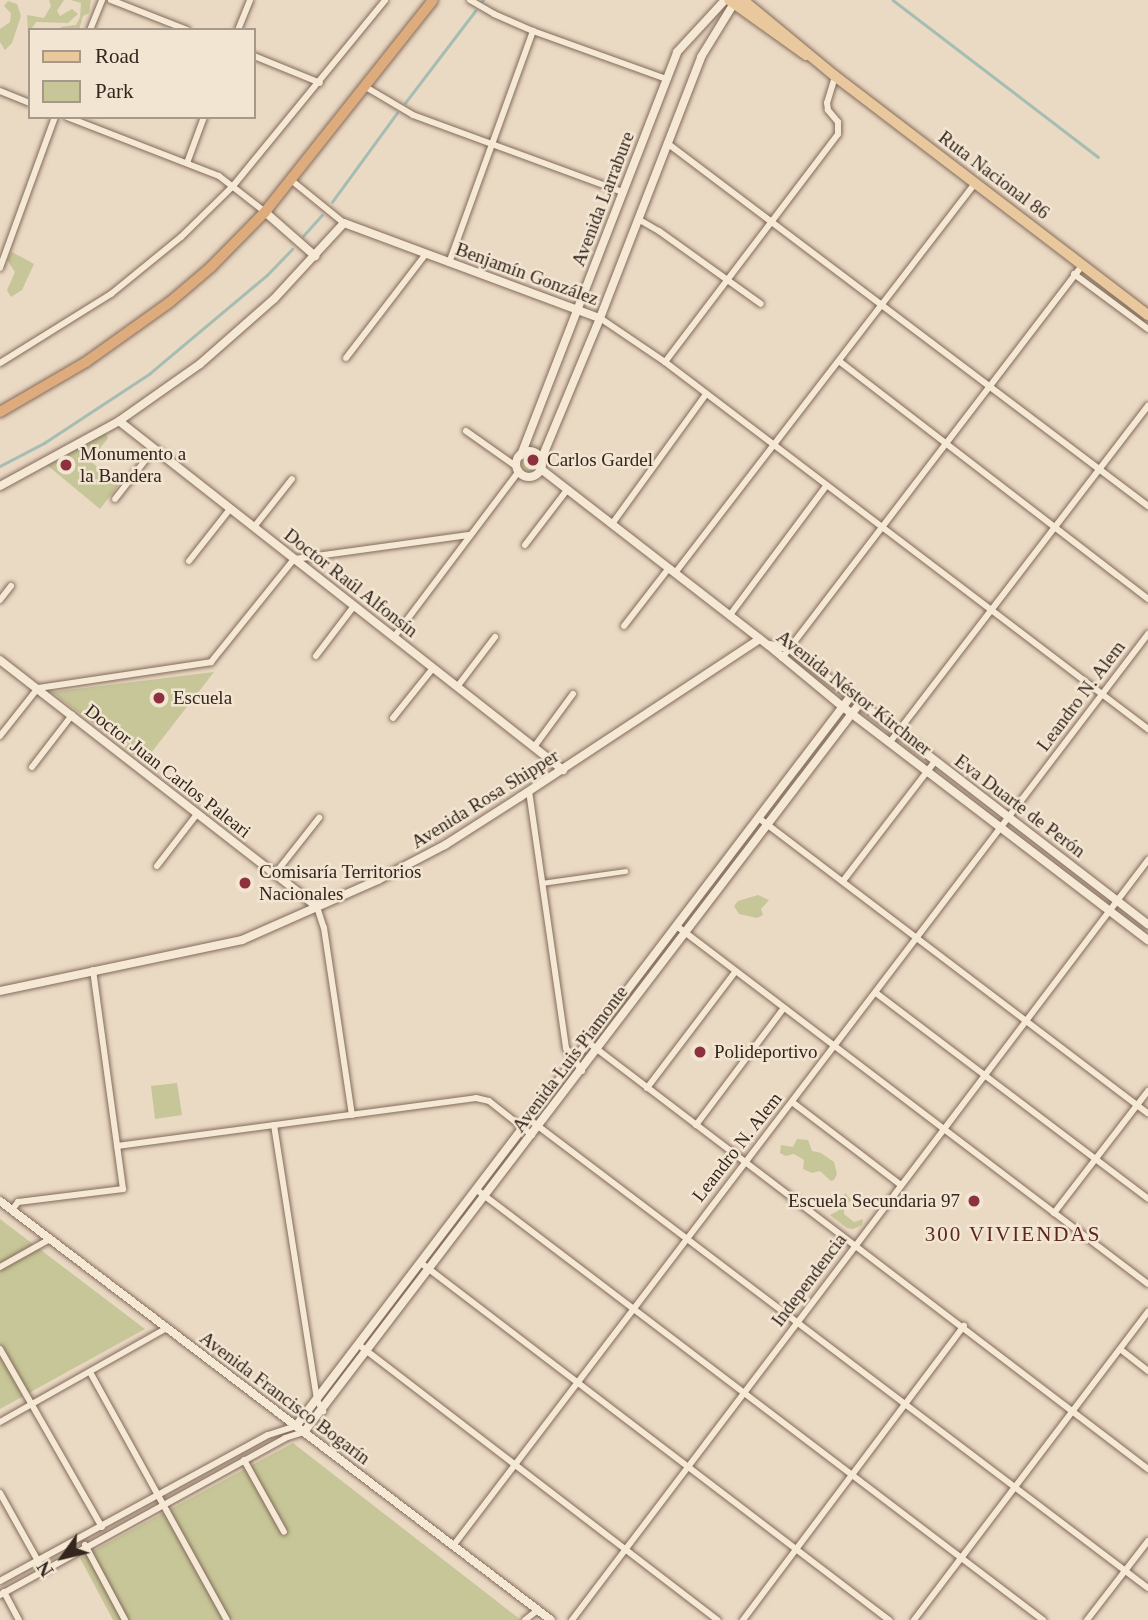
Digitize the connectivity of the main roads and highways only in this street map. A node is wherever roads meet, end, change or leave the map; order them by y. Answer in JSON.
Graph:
{"nodes":[{"id":1,"x":433,"y":0,"type":"edge"},
{"id":2,"x":734,"y":1,"type":"edge"},
{"id":3,"x":1148,"y":315,"type":"edge"},
{"id":4,"x":0,"y":412,"type":"edge"}],
"edges":[{"from":1,"to":4,"type":"highway"},
{"from":2,"to":3,"type":"main road","name":"Ruta Nacional 86"}]}
